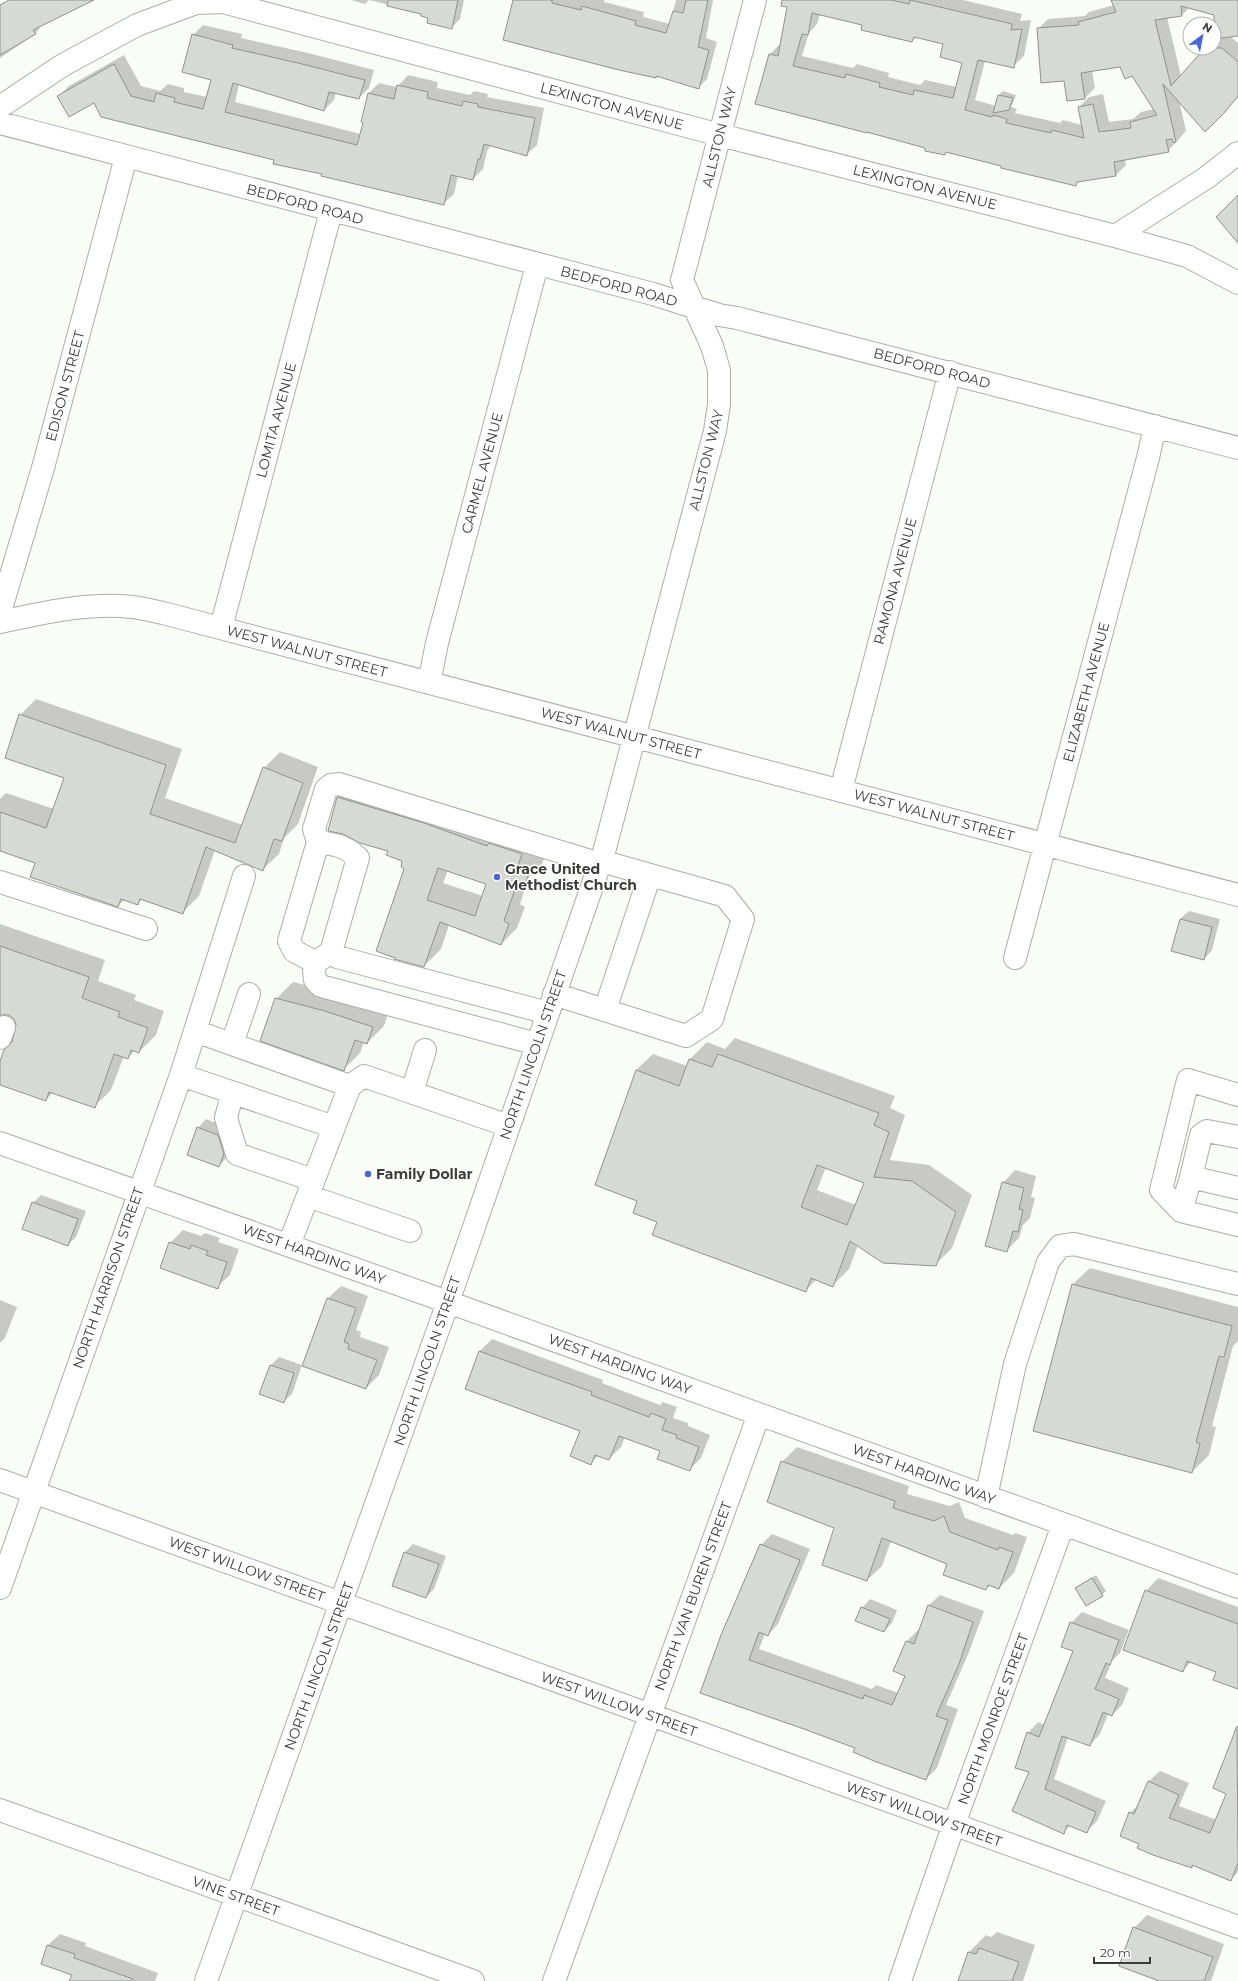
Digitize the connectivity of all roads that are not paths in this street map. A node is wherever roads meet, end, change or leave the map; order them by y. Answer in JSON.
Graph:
{"nodes":[{"id":1,"x":755,"y":0,"type":"edge"},
{"id":2,"x":223,"y":1,"type":"edge"},
{"id":3,"x":0,"y":107,"type":"edge"},
{"id":4,"x":0,"y":123,"type":"edge"},
{"id":5,"x":720,"y":135,"type":"junction"},
{"id":6,"x":1238,"y":153,"type":"edge"},
{"id":7,"x":126,"y":157,"type":"junction"},
{"id":8,"x":331,"y":211,"type":"junction"},
{"id":9,"x":1115,"y":236,"type":"junction"},
{"id":10,"x":537,"y":265,"type":"junction"},
{"id":11,"x":1238,"y":282,"type":"edge"},
{"id":12,"x":694,"y":308,"type":"junction"},
{"id":13,"x":950,"y":372,"type":"junction"},
{"id":14,"x":1155,"y":426,"type":"junction"},
{"id":15,"x":1238,"y":448,"type":"edge"},
{"id":16,"x":0,"y":612,"type":"edge"},
{"id":17,"x":0,"y":622,"type":"edge"},
{"id":18,"x":221,"y":628,"type":"junction"},
{"id":19,"x":429,"y":683,"type":"junction"},
{"id":20,"x":634,"y":736,"type":"junction"},
{"id":21,"x":841,"y":790,"type":"junction"},
{"id":22,"x":318,"y":842,"type":"junction"},
{"id":23,"x":1046,"y":844,"type":"junction"},
{"id":24,"x":600,"y":862,"type":"junction"},
{"id":25,"x":650,"y":875,"type":"junction"},
{"id":26,"x":244,"y":876,"type":"dead end"},
{"id":27,"x":0,"y":882,"type":"edge"},
{"id":28,"x":1238,"y":894,"type":"edge"},
{"id":29,"x":146,"y":929,"type":"dead end"},
{"id":30,"x":322,"y":956,"type":"junction"},
{"id":31,"x":1015,"y":958,"type":"dead end"},
{"id":32,"x":249,"y":994,"type":"dead end"},
{"id":33,"x":551,"y":1004,"type":"junction"},
{"id":34,"x":605,"y":1010,"type":"junction"},
{"id":35,"x":195,"y":1031,"type":"junction"},
{"id":36,"x":232,"y":1044,"type":"junction"},
{"id":37,"x":537,"y":1044,"type":"junction"},
{"id":38,"x":425,"y":1050,"type":"dead end"},
{"id":39,"x":180,"y":1075,"type":"junction"},
{"id":40,"x":350,"y":1086,"type":"junction"},
{"id":41,"x":412,"y":1092,"type":"junction"},
{"id":42,"x":232,"y":1094,"type":"junction"},
{"id":43,"x":1238,"y":1095,"type":"edge"},
{"id":44,"x":509,"y":1126,"type":"junction"},
{"id":45,"x":334,"y":1127,"type":"junction"},
{"id":46,"x":1238,"y":1137,"type":"edge"},
{"id":47,"x":0,"y":1143,"type":"edge"},
{"id":48,"x":1191,"y":1177,"type":"junction"},
{"id":49,"x":311,"y":1188,"type":"junction"},
{"id":50,"x":1238,"y":1188,"type":"edge"},
{"id":51,"x":139,"y":1192,"type":"junction"},
{"id":52,"x":1181,"y":1211,"type":"junction"},
{"id":53,"x":1238,"y":1225,"type":"edge"},
{"id":54,"x":410,"y":1231,"type":"dead end"},
{"id":55,"x":289,"y":1246,"type":"junction"},
{"id":56,"x":1238,"y":1284,"type":"edge"},
{"id":57,"x":448,"y":1302,"type":"junction"},
{"id":58,"x":759,"y":1414,"type":"junction"},
{"id":59,"x":0,"y":1480,"type":"edge"},
{"id":60,"x":34,"y":1492,"type":"junction"},
{"id":61,"x":986,"y":1497,"type":"junction"},
{"id":62,"x":1063,"y":1525,"type":"junction"},
{"id":63,"x":1238,"y":1587,"type":"edge"},
{"id":64,"x":0,"y":1588,"type":"edge"},
{"id":65,"x":341,"y":1604,"type":"junction"},
{"id":66,"x":649,"y":1715,"type":"junction"},
{"id":67,"x":0,"y":1810,"type":"edge"},
{"id":68,"x":954,"y":1824,"type":"junction"},
{"id":69,"x":237,"y":1896,"type":"junction"},
{"id":70,"x":1238,"y":1927,"type":"edge"},
{"id":71,"x":206,"y":1981,"type":"edge"},
{"id":72,"x":473,"y":1981,"type":"edge"},
{"id":73,"x":554,"y":1981,"type":"edge"},
{"id":74,"x":900,"y":1981,"type":"edge"}],
"edges":[{"from":1,"to":5,"type":"street","name":"ALLSTON WAY"},
{"from":2,"to":3,"type":"street","name":"LEXINGTON AVENUE"},
{"from":2,"to":5,"type":"street","name":"LEXINGTON AVENUE"},
{"from":4,"to":7,"type":"street","name":"BEDFORD ROAD"},
{"from":5,"to":9,"type":"street","name":"LEXINGTON AVENUE"},
{"from":5,"to":12,"type":"street","name":"ALLSTON WAY"},
{"from":6,"to":9,"type":"street"},
{"from":7,"to":8,"type":"street","name":"BEDFORD ROAD"},
{"from":7,"to":16,"type":"street","name":"EDISON STREET"},
{"from":8,"to":10,"type":"street","name":"BEDFORD ROAD"},
{"from":8,"to":18,"type":"street","name":"LOMITA AVENUE"},
{"from":9,"to":11,"type":"street","name":"LEXINGTON AVENUE"},
{"from":10,"to":12,"type":"street","name":"BEDFORD ROAD"},
{"from":10,"to":19,"type":"street","name":"CARMEL AVENUE"},
{"from":12,"to":13,"type":"street","name":"BEDFORD ROAD"},
{"from":12,"to":20,"type":"street","name":"ALLSTON WAY"},
{"from":13,"to":14,"type":"street","name":"BEDFORD ROAD"},
{"from":13,"to":21,"type":"street","name":"RAMONA AVENUE"},
{"from":14,"to":15,"type":"street","name":"BEDFORD ROAD"},
{"from":14,"to":23,"type":"street","name":"ELIZABETH AVENUE"},
{"from":17,"to":18,"type":"street","name":"WEST WALNUT STREET"},
{"from":18,"to":19,"type":"street","name":"WEST WALNUT STREET"},
{"from":19,"to":20,"type":"street","name":"WEST WALNUT STREET"},
{"from":20,"to":21,"type":"street","name":"WEST WALNUT STREET"},
{"from":20,"to":24,"type":"street","name":"NORTH LINCOLN STREET"},
{"from":21,"to":23,"type":"street","name":"WEST WALNUT STREET"},
{"from":22,"to":24,"type":"street"},
{"from":22,"to":30,"type":"street"},
{"from":22,"to":30,"type":"street"},
{"from":23,"to":28,"type":"street","name":"WEST WALNUT STREET"},
{"from":23,"to":31,"type":"street","name":"ELIZABETH AVENUE"},
{"from":24,"to":25,"type":"street"},
{"from":24,"to":33,"type":"street","name":"NORTH LINCOLN STREET"},
{"from":25,"to":34,"type":"street"},
{"from":25,"to":34,"type":"street"},
{"from":26,"to":35,"type":"street","name":"NORTH HARRISON STREET"},
{"from":27,"to":29,"type":"street"},
{"from":30,"to":33,"type":"street"},
{"from":30,"to":37,"type":"street"},
{"from":32,"to":36,"type":"street"},
{"from":33,"to":34,"type":"street"},
{"from":33,"to":37,"type":"street","name":"NORTH LINCOLN STREET"},
{"from":35,"to":36,"type":"street"},
{"from":35,"to":39,"type":"street","name":"NORTH HARRISON STREET"},
{"from":36,"to":40,"type":"street"},
{"from":37,"to":44,"type":"street","name":"NORTH LINCOLN STREET"},
{"from":38,"to":41,"type":"street"},
{"from":39,"to":42,"type":"street"},
{"from":39,"to":51,"type":"street","name":"NORTH HARRISON STREET"},
{"from":40,"to":41,"type":"street"},
{"from":40,"to":45,"type":"street"},
{"from":41,"to":44,"type":"street"},
{"from":42,"to":45,"type":"street"},
{"from":42,"to":49,"type":"street"},
{"from":43,"to":52,"type":"street"},
{"from":44,"to":57,"type":"street","name":"NORTH LINCOLN STREET"},
{"from":45,"to":49,"type":"street"},
{"from":46,"to":48,"type":"street"},
{"from":47,"to":51,"type":"street","name":"WEST HARDING WAY"},
{"from":48,"to":50,"type":"street"},
{"from":48,"to":52,"type":"street"},
{"from":49,"to":54,"type":"street"},
{"from":49,"to":55,"type":"street"},
{"from":51,"to":55,"type":"street","name":"WEST HARDING WAY"},
{"from":51,"to":60,"type":"street","name":"NORTH HARRISON STREET"},
{"from":52,"to":53,"type":"street"},
{"from":55,"to":57,"type":"street","name":"WEST HARDING WAY"},
{"from":56,"to":61,"type":"street"},
{"from":57,"to":58,"type":"street","name":"WEST HARDING WAY"},
{"from":57,"to":65,"type":"street","name":"NORTH LINCOLN STREET"},
{"from":58,"to":61,"type":"street","name":"WEST HARDING WAY"},
{"from":58,"to":66,"type":"street","name":"NORTH VAN BUREN STREET"},
{"from":59,"to":60,"type":"street","name":"WEST WILLOW STREET"},
{"from":60,"to":64,"type":"street","name":"NORTH HARRISON STREET"},
{"from":60,"to":65,"type":"street","name":"WEST WILLOW STREET"},
{"from":61,"to":62,"type":"street","name":"WEST HARDING WAY"},
{"from":62,"to":63,"type":"street","name":"WEST HARDING WAY"},
{"from":62,"to":68,"type":"street","name":"NORTH MONROE STREET"},
{"from":65,"to":66,"type":"street","name":"WEST WILLOW STREET"},
{"from":65,"to":69,"type":"street","name":"NORTH LINCOLN STREET"},
{"from":66,"to":68,"type":"street","name":"WEST WILLOW STREET"},
{"from":66,"to":73,"type":"street","name":"NORTH VAN BUREN STREET"},
{"from":67,"to":69,"type":"street","name":"VINE STREET"},
{"from":68,"to":70,"type":"street","name":"WEST WILLOW STREET"},
{"from":68,"to":74,"type":"street","name":"NORTH MONROE STREET"},
{"from":69,"to":71,"type":"street","name":"NORTH LINCOLN STREET"},
{"from":69,"to":72,"type":"street","name":"VINE STREET"}]}
